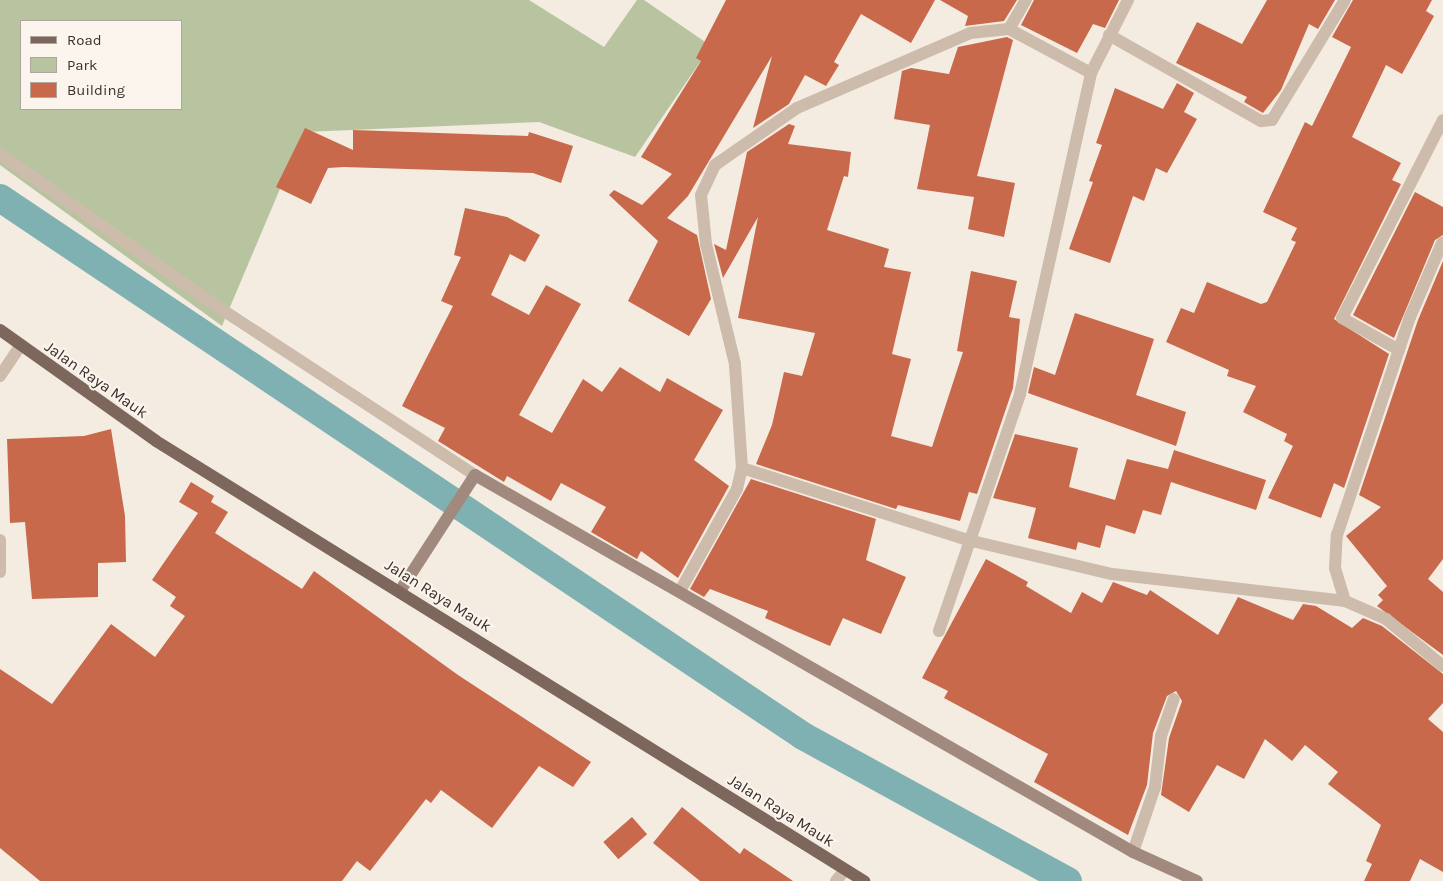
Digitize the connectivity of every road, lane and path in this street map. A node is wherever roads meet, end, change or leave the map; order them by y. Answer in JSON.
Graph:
{"nodes":[{"id":1,"x":1026,"y":0,"type":"edge"},
{"id":2,"x":1128,"y":0,"type":"edge"},
{"id":3,"x":1345,"y":0,"type":"edge"},
{"id":4,"x":1009,"y":29,"type":"junction"},
{"id":5,"x":1109,"y":35,"type":"junction"},
{"id":6,"x":1091,"y":73,"type":"junction"},
{"id":7,"x":1443,"y":120,"type":"edge"},
{"id":8,"x":0,"y":154,"type":"edge"},
{"id":9,"x":1442,"y":243,"type":"dead end"},
{"id":10,"x":0,"y":330,"type":"edge"},
{"id":11,"x":20,"y":346,"type":"junction"},
{"id":12,"x":1399,"y":350,"type":"junction"},
{"id":13,"x":0,"y":376,"type":"edge"},
{"id":14,"x":742,"y":468,"type":"junction"},
{"id":15,"x":475,"y":475,"type":"junction"},
{"id":16,"x":0,"y":540,"type":"edge"},
{"id":17,"x":968,"y":540,"type":"junction"},
{"id":18,"x":0,"y":572,"type":"edge"},
{"id":19,"x":400,"y":591,"type":"junction"},
{"id":20,"x":680,"y":591,"type":"junction"},
{"id":21,"x":1345,"y":601,"type":"junction"},
{"id":22,"x":939,"y":631,"type":"dead end"},
{"id":23,"x":1443,"y":666,"type":"edge"},
{"id":24,"x":1174,"y":699,"type":"dead end"},
{"id":25,"x":1133,"y":852,"type":"junction"},
{"id":26,"x":844,"y":870,"type":"junction"},
{"id":27,"x":836,"y":881,"type":"edge"},
{"id":28,"x":864,"y":881,"type":"edge"},
{"id":29,"x":1197,"y":881,"type":"edge"}],
"edges":[{"from":1,"to":4,"type":"street"},
{"from":2,"to":5,"type":"street"},
{"from":3,"to":5,"type":"street"},
{"from":4,"to":6,"type":"street"},
{"from":4,"to":14,"type":"street"},
{"from":5,"to":6,"type":"street"},
{"from":6,"to":17,"type":"street"},
{"from":7,"to":12,"type":"street"},
{"from":8,"to":15,"type":"street"},
{"from":9,"to":12,"type":"street"},
{"from":10,"to":11,"type":"main road","name":"Jalan Raya Mauk"},
{"from":11,"to":13,"type":"street"},
{"from":11,"to":19,"type":"main road","name":"Jalan Raya Mauk"},
{"from":12,"to":21,"type":"street"},
{"from":14,"to":17,"type":"street"},
{"from":14,"to":20,"type":"street"},
{"from":15,"to":19,"type":"street"},
{"from":15,"to":20,"type":"street"},
{"from":16,"to":18,"type":"street"},
{"from":17,"to":21,"type":"street"},
{"from":17,"to":22,"type":"street"},
{"from":19,"to":26,"type":"main road","name":"Jalan Raya Mauk"},
{"from":20,"to":25,"type":"street"},
{"from":21,"to":23,"type":"street"},
{"from":24,"to":25,"type":"street"},
{"from":25,"to":29,"type":"street"},
{"from":26,"to":27,"type":"street"},
{"from":26,"to":28,"type":"main road","name":"Jalan Raya Mauk"}]}
